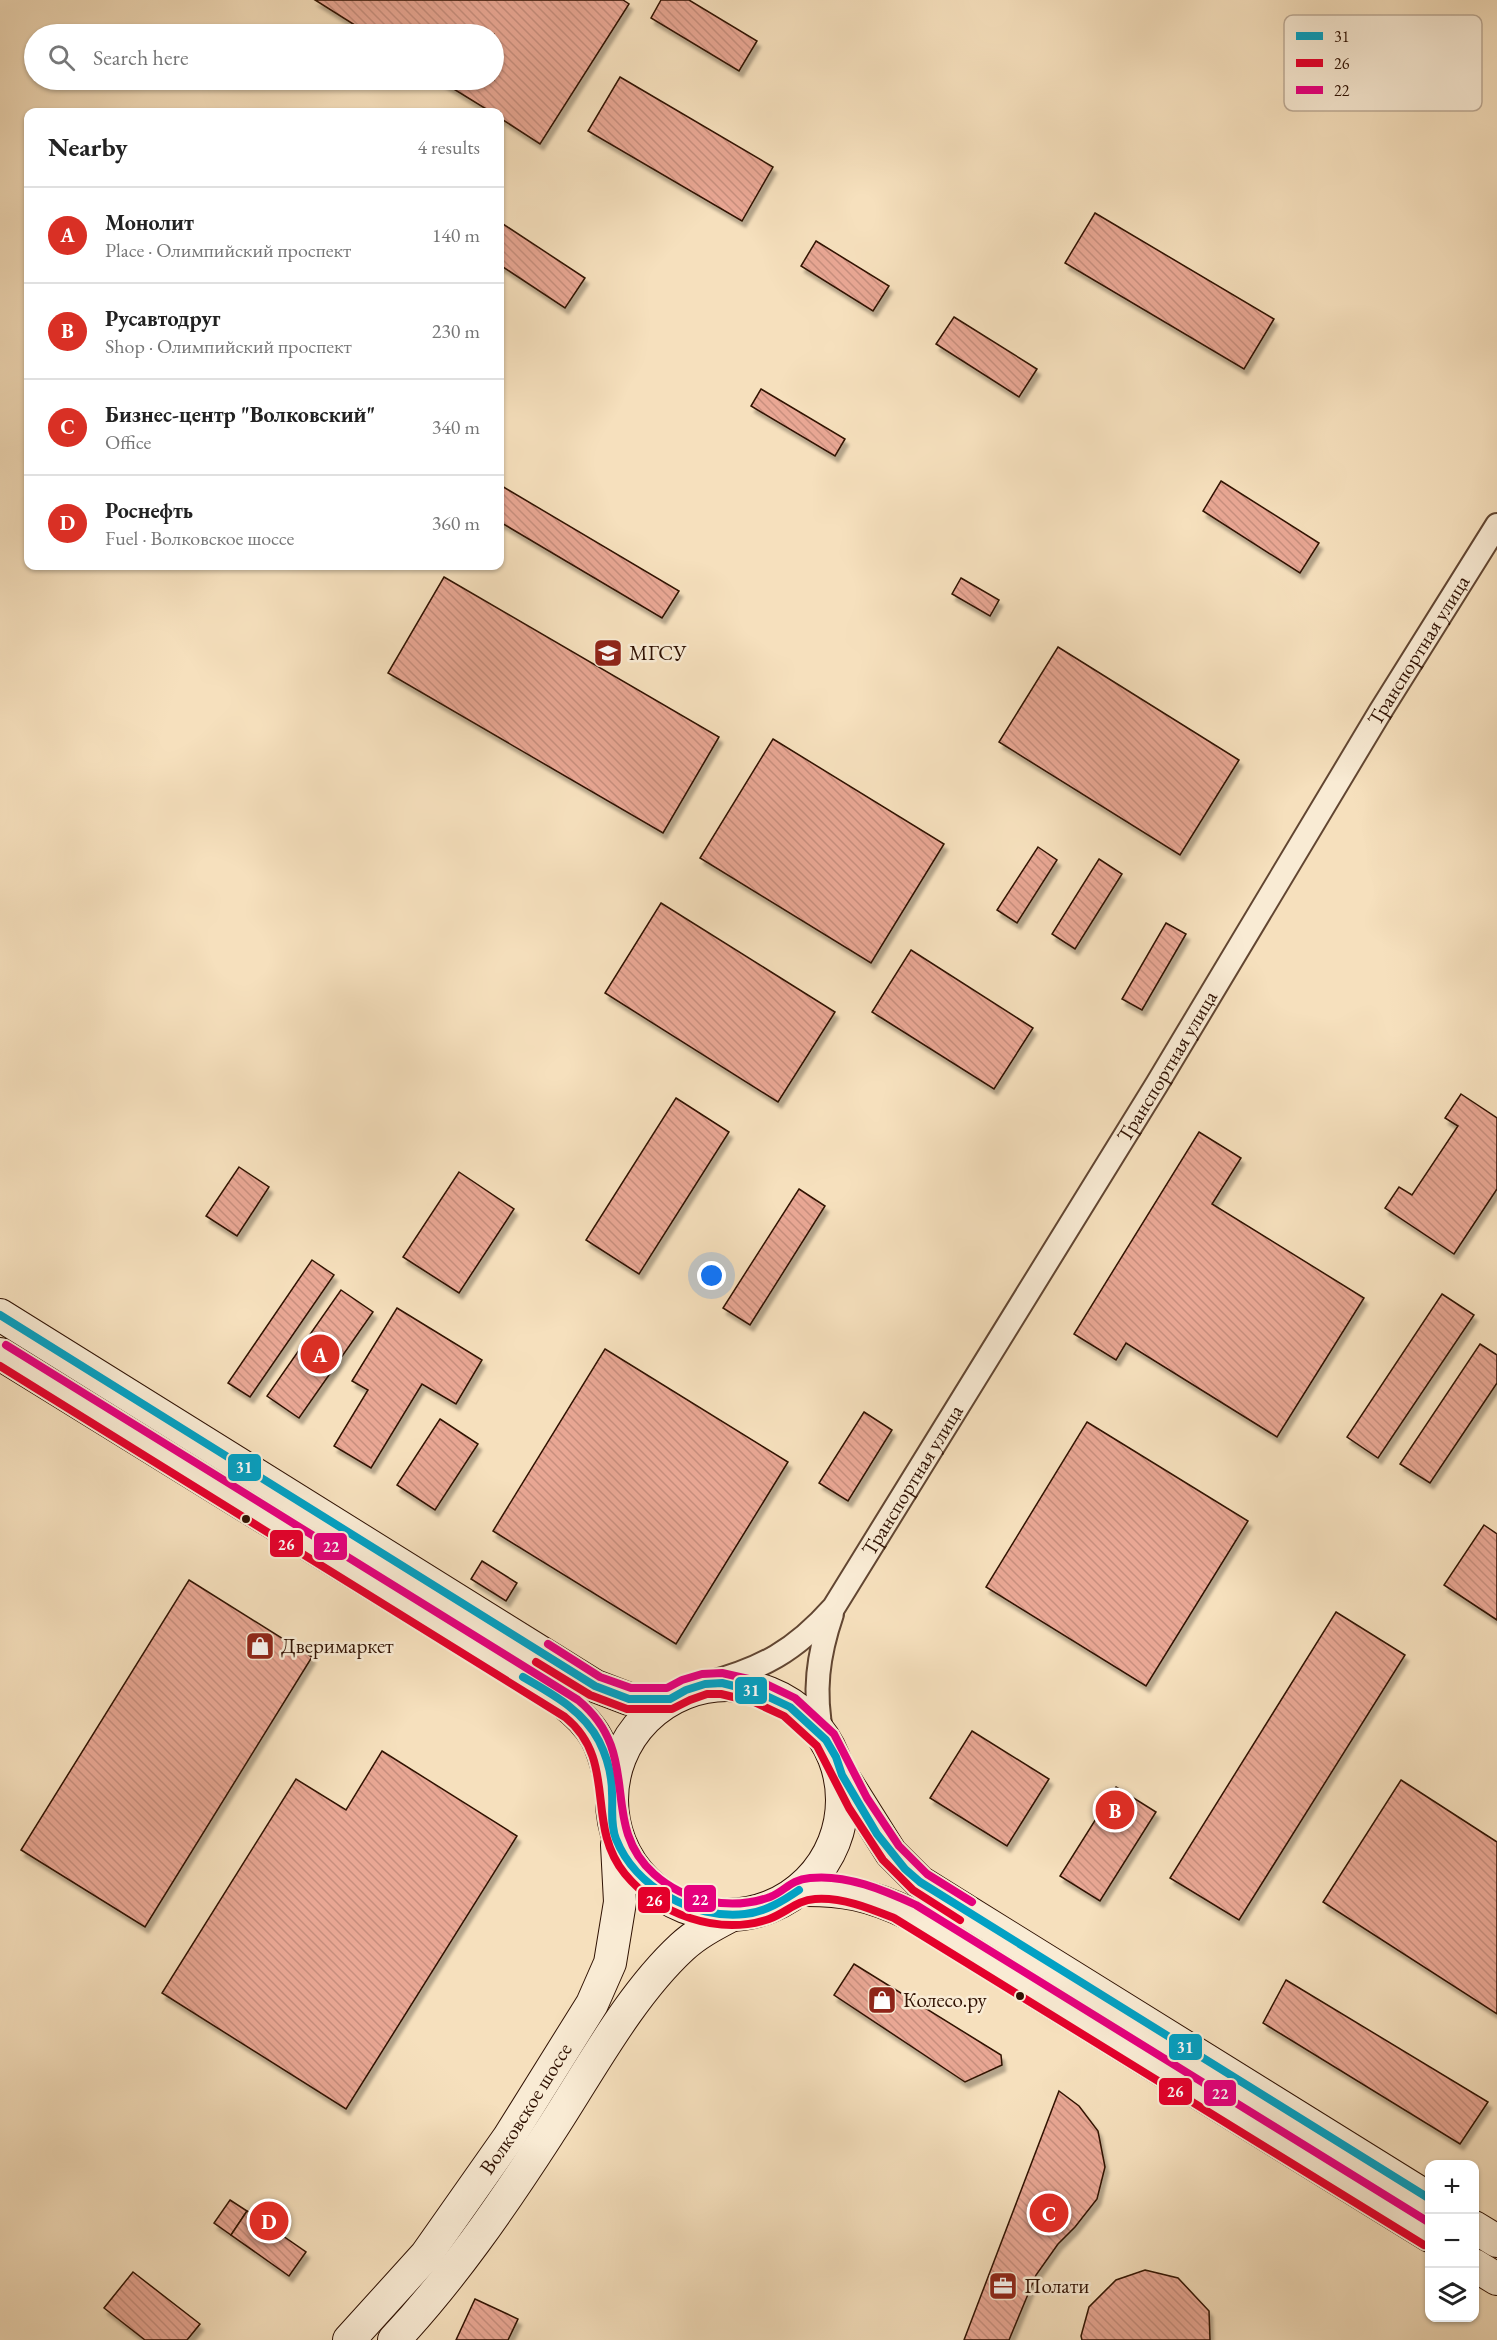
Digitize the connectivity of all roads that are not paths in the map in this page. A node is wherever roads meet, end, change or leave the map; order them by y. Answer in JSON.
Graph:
{"nodes":[{"id":1,"x":1497,"y":525,"type":"edge"},
{"id":2,"x":0,"y":1315,"type":"edge"},
{"id":3,"x":0,"y":1354,"type":"edge"},
{"id":4,"x":834,"y":1607,"type":"junction"},
{"id":5,"x":705,"y":1684,"type":"junction"},
{"id":6,"x":670,"y":1699,"type":"junction"},
{"id":7,"x":822,"y":1735,"type":"junction"},
{"id":8,"x":842,"y":1775,"type":"junction"},
{"id":9,"x":612,"y":1788,"type":"junction"},
{"id":10,"x":616,"y":1838,"type":"junction"},
{"id":11,"x":799,"y":1890,"type":"junction"},
{"id":12,"x":732,"y":1915,"type":"junction"},
{"id":13,"x":1425,"y":2196,"type":"edge"},
{"id":14,"x":1479,"y":2230,"type":"edge"},
{"id":15,"x":1425,"y":2233,"type":"edge"},
{"id":16,"x":1497,"y":2241,"type":"edge"},
{"id":17,"x":1479,"y":2268,"type":"edge"},
{"id":18,"x":1497,"y":2279,"type":"edge"},
{"id":19,"x":349,"y":2340,"type":"edge"},
{"id":20,"x":394,"y":2340,"type":"edge"}],
"edges":[{"from":1,"to":4,"type":"street","name":"Транспортная улица"},
{"from":2,"to":6,"type":"main road"},
{"from":3,"to":9,"type":"main road"},
{"from":4,"to":5,"type":"street","name":"Транспортная улица"},
{"from":4,"to":7,"type":"street","name":"Транспортная улица"},
{"from":5,"to":6,"type":"main road"},
{"from":5,"to":7,"type":"main road"},
{"from":6,"to":9,"type":"main road"},
{"from":7,"to":8,"type":"main road"},
{"from":8,"to":11,"type":"main road"},
{"from":8,"to":13,"type":"main road"},
{"from":9,"to":10,"type":"main road","name":"Волковское шоссе"},
{"from":10,"to":12,"type":"main road"},
{"from":10,"to":19,"type":"main road","name":"Волковское шоссе"},
{"from":11,"to":12,"type":"main road"},
{"from":11,"to":15,"type":"main road"},
{"from":12,"to":20,"type":"main road","name":"Волковское шоссе"},
{"from":14,"to":16,"type":"main road"},
{"from":17,"to":18,"type":"main road"}]}
